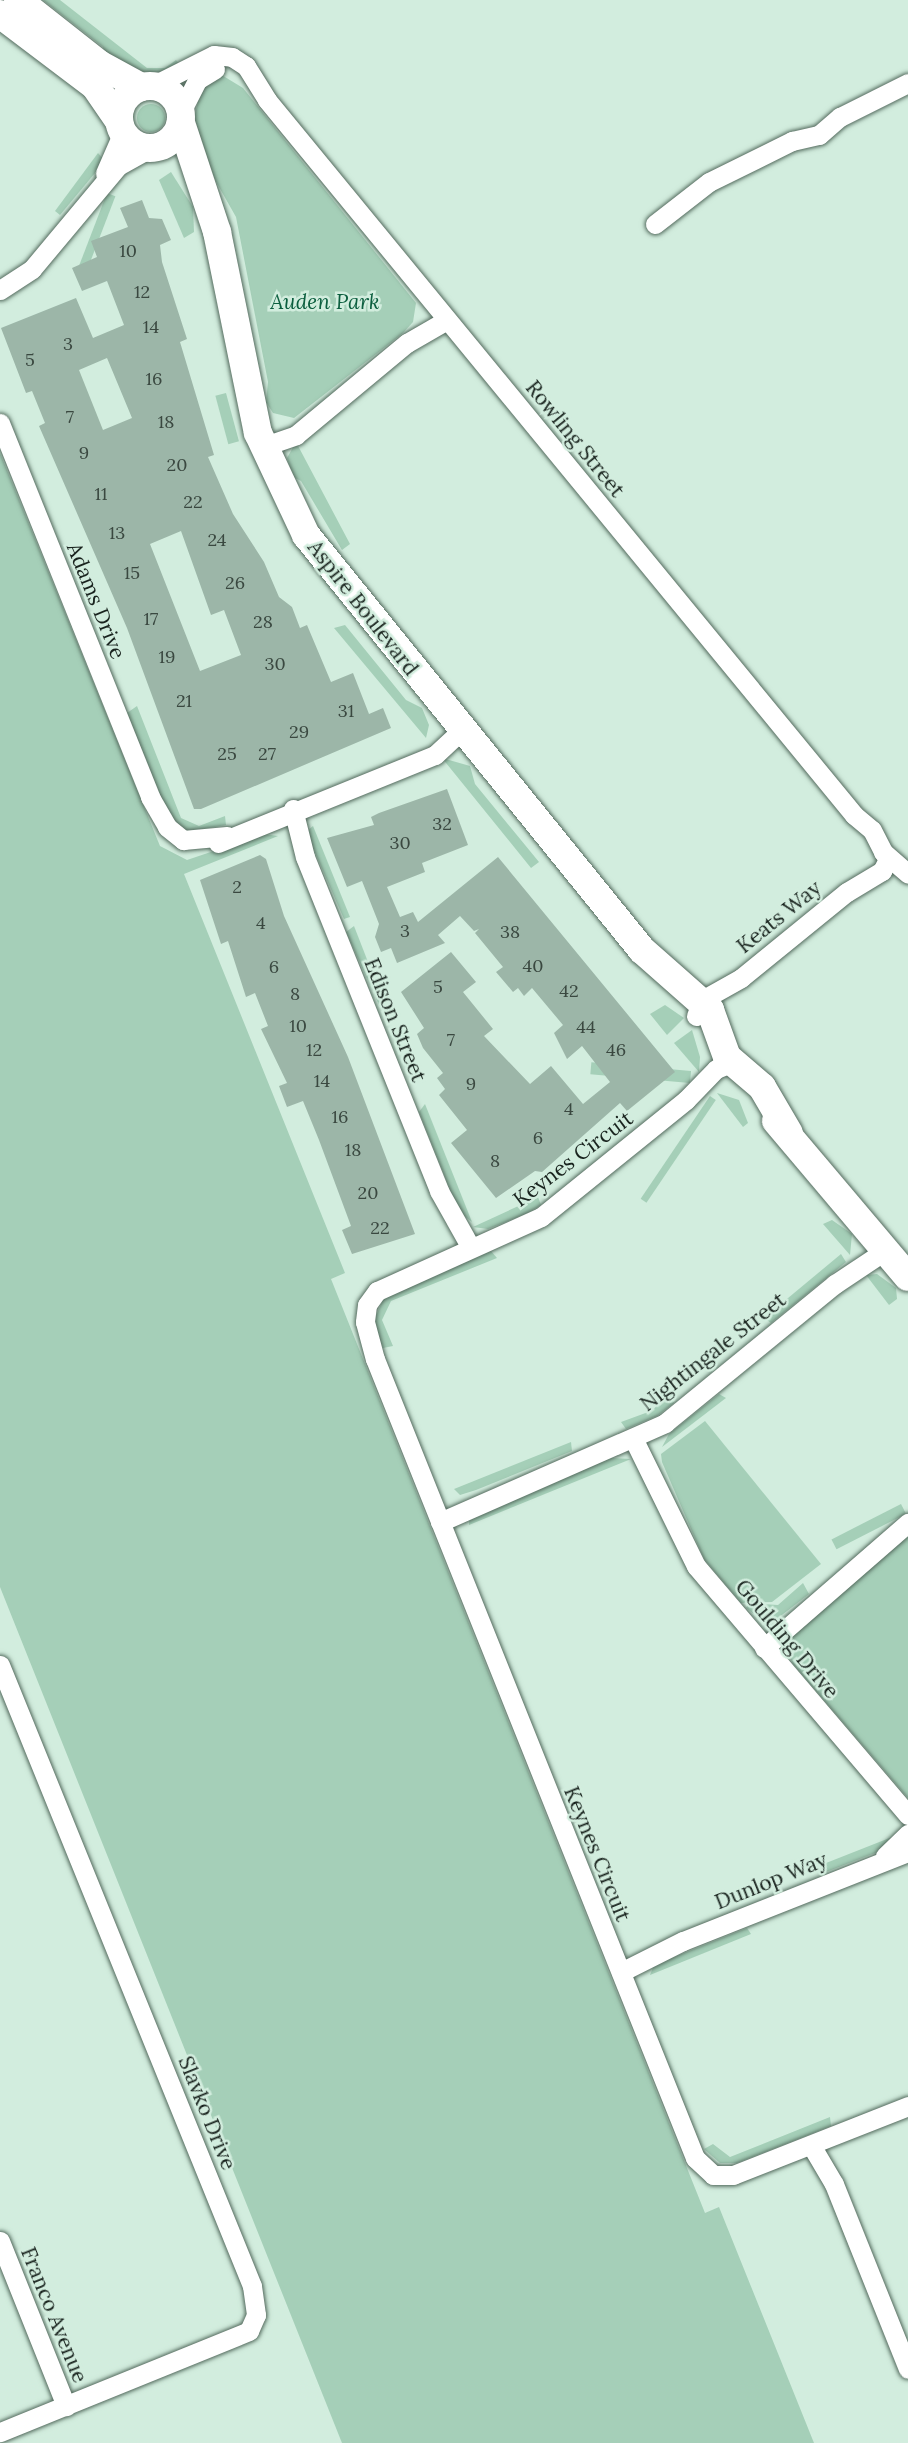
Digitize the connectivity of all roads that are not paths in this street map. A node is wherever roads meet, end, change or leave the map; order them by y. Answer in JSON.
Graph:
{"nodes":[{"id":1,"x":18,"y":0,"type":"edge"},
{"id":2,"x":0,"y":14,"type":"edge"},
{"id":3,"x":908,"y":83,"type":"edge"},
{"id":4,"x":146,"y":86,"type":"junction"},
{"id":5,"x":260,"y":92,"type":"junction"},
{"id":6,"x":181,"y":117,"type":"junction"},
{"id":7,"x":121,"y":127,"type":"junction"},
{"id":8,"x":155,"y":147,"type":"junction"},
{"id":9,"x":101,"y":184,"type":"junction"},
{"id":10,"x":208,"y":202,"type":"junction"},
{"id":11,"x":655,"y":224,"type":"dead end"},
{"id":12,"x":5,"y":286,"type":"edge"},
{"id":13,"x":442,"y":314,"type":"junction"},
{"id":14,"x":0,"y":423,"type":"edge"},
{"id":15,"x":260,"y":440,"type":"junction"},
{"id":16,"x":457,"y":726,"type":"junction"},
{"id":17,"x":286,"y":812,"type":"junction"},
{"id":18,"x":881,"y":864,"type":"junction"},
{"id":19,"x":908,"y":874,"type":"edge"},
{"id":20,"x":908,"y":889,"type":"edge"},
{"id":21,"x":703,"y":1009,"type":"junction"},
{"id":22,"x":723,"y":1070,"type":"junction"},
{"id":23,"x":882,"y":1246,"type":"junction"},
{"id":24,"x":463,"y":1251,"type":"junction"},
{"id":25,"x":908,"y":1277,"type":"edge"},
{"id":26,"x":640,"y":1435,"type":"junction"},
{"id":27,"x":438,"y":1516,"type":"junction"},
{"id":28,"x":908,"y":1523,"type":"edge"},
{"id":29,"x":761,"y":1643,"type":"junction"},
{"id":30,"x":0,"y":1665,"type":"edge"},
{"id":31,"x":908,"y":1815,"type":"edge"},
{"id":32,"x":908,"y":1834,"type":"edge"},
{"id":33,"x":908,"y":1852,"type":"edge"},
{"id":34,"x":876,"y":1863,"type":"junction"},
{"id":35,"x":618,"y":1966,"type":"junction"},
{"id":36,"x":908,"y":2106,"type":"edge"},
{"id":37,"x":818,"y":2142,"type":"junction"},
{"id":38,"x":0,"y":2241,"type":"edge"},
{"id":39,"x":908,"y":2369,"type":"edge"},
{"id":40,"x":66,"y":2406,"type":"junction"},
{"id":41,"x":0,"y":2432,"type":"edge"}],
"edges":[{"from":1,"to":4,"type":"street"},
{"from":2,"to":7,"type":"street"},
{"from":3,"to":11,"type":"street"},
{"from":4,"to":5,"type":"street","name":"Rowling Street"},
{"from":4,"to":6,"type":"street"},
{"from":4,"to":7,"type":"street"},
{"from":5,"to":6,"type":"street","name":"Rowling Street"},
{"from":5,"to":13,"type":"street","name":"Rowling Street"},
{"from":6,"to":8,"type":"street"},
{"from":6,"to":10,"type":"street","name":"Aspire Boulevard"},
{"from":7,"to":8,"type":"street"},
{"from":7,"to":9,"type":"street"},
{"from":8,"to":9,"type":"street"},
{"from":8,"to":10,"type":"street","name":"Aspire Boulevard"},
{"from":9,"to":12,"type":"street"},
{"from":10,"to":15,"type":"street","name":"Aspire Boulevard"},
{"from":13,"to":15,"type":"street"},
{"from":13,"to":18,"type":"street","name":"Rowling Street"},
{"from":14,"to":17,"type":"street","name":"Adams Drive"},
{"from":15,"to":16,"type":"street","name":"Aspire Boulevard"},
{"from":16,"to":17,"type":"street","name":"Adams Drive"},
{"from":16,"to":21,"type":"street","name":"Aspire Boulevard"},
{"from":17,"to":24,"type":"street","name":"Edison Street"},
{"from":18,"to":19,"type":"street","name":"Rowling Street"},
{"from":18,"to":20,"type":"street","name":"Rowling Street"},
{"from":18,"to":21,"type":"street","name":"Keats Way"},
{"from":21,"to":22,"type":"street"},
{"from":22,"to":23,"type":"street"},
{"from":22,"to":24,"type":"street","name":"Keynes Circuit"},
{"from":23,"to":25,"type":"street"},
{"from":23,"to":26,"type":"street","name":"Nightingale Street"},
{"from":24,"to":27,"type":"street","name":"Keynes Circuit"},
{"from":26,"to":27,"type":"street","name":"Nightingale Street"},
{"from":26,"to":29,"type":"street","name":"Goulding Drive"},
{"from":27,"to":35,"type":"street","name":"Keynes Circuit"},
{"from":28,"to":29,"type":"street"},
{"from":29,"to":31,"type":"street","name":"Goulding Drive"},
{"from":30,"to":40,"type":"street","name":"Slavko Drive"},
{"from":32,"to":34,"type":"street","name":"Dunlop Way"},
{"from":33,"to":34,"type":"street","name":"Dunlop Way"},
{"from":34,"to":35,"type":"street","name":"Dunlop Way"},
{"from":35,"to":37,"type":"street","name":"Keynes Circuit"},
{"from":36,"to":37,"type":"street","name":"Keynes Circuit"},
{"from":37,"to":39,"type":"street"},
{"from":38,"to":40,"type":"street","name":"Franco Avenue"},
{"from":40,"to":41,"type":"street","name":"Slavko Drive"}]}
